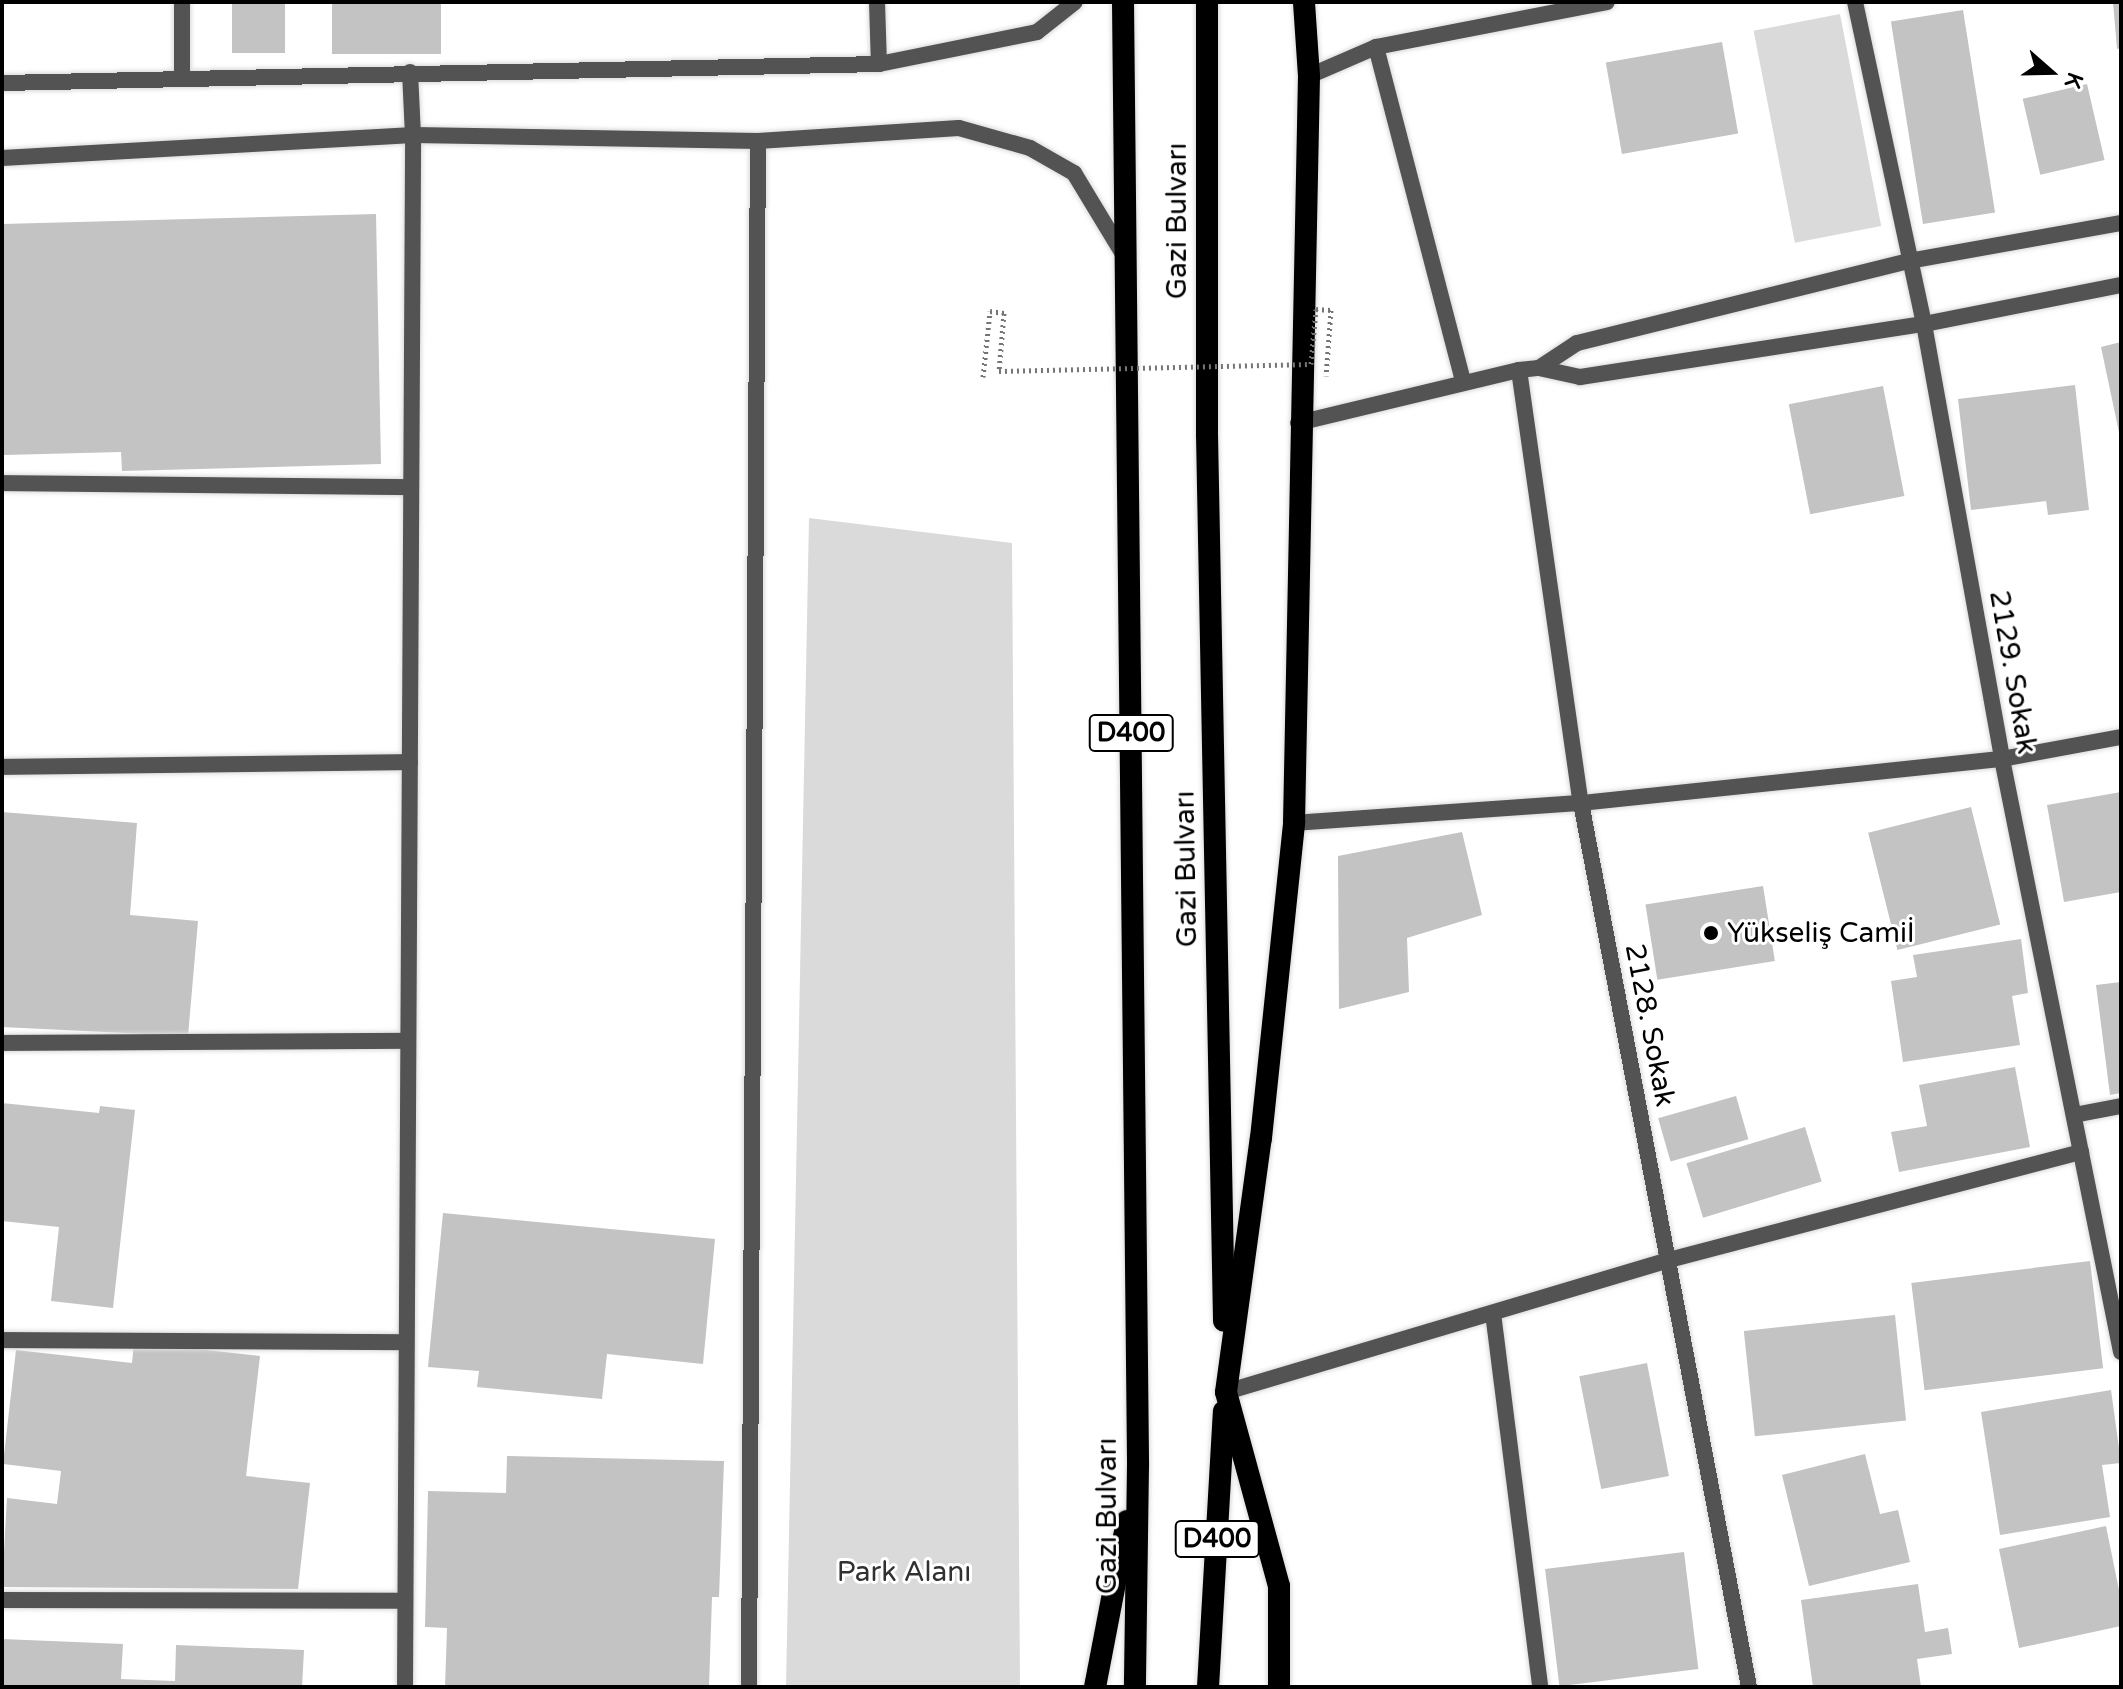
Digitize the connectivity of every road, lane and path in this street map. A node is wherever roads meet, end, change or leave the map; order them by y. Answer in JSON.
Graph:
{"nodes":[{"id":1,"x":182,"y":2,"type":"edge"},
{"id":2,"x":877,"y":2,"type":"edge"},
{"id":3,"x":1075,"y":2,"type":"edge"},
{"id":4,"x":1123,"y":2,"type":"edge"},
{"id":5,"x":1207,"y":2,"type":"edge"},
{"id":6,"x":1304,"y":2,"type":"edge"},
{"id":7,"x":1607,"y":2,"type":"edge"},
{"id":8,"x":1855,"y":2,"type":"edge"},
{"id":9,"x":1376,"y":47,"type":"junction"},
{"id":10,"x":879,"y":64,"type":"junction"},
{"id":11,"x":410,"y":72,"type":"junction"},
{"id":12,"x":182,"y":76,"type":"junction"},
{"id":13,"x":1309,"y":76,"type":"junction"},
{"id":14,"x":2,"y":83,"type":"edge"},
{"id":15,"x":413,"y":135,"type":"junction"},
{"id":16,"x":758,"y":141,"type":"junction"},
{"id":17,"x":2,"y":158,"type":"edge"},
{"id":18,"x":2121,"y":223,"type":"edge"},
{"id":19,"x":1127,"y":261,"type":"junction"},
{"id":20,"x":1909,"y":261,"type":"junction"},
{"id":21,"x":2121,"y":285,"type":"edge"},
{"id":22,"x":1924,"y":324,"type":"junction"},
{"id":23,"x":1539,"y":368,"type":"junction"},
{"id":24,"x":1519,"y":370,"type":"junction"},
{"id":25,"x":1326,"y":376,"type":"dead end"},
{"id":26,"x":983,"y":377,"type":"dead end"},
{"id":27,"x":1463,"y":381,"type":"junction"},
{"id":28,"x":1298,"y":423,"type":"junction"},
{"id":29,"x":2,"y":483,"type":"edge"},
{"id":30,"x":411,"y":487,"type":"junction"},
{"id":31,"x":2121,"y":737,"type":"edge"},
{"id":32,"x":2002,"y":759,"type":"junction"},
{"id":33,"x":410,"y":762,"type":"junction"},
{"id":34,"x":2,"y":767,"type":"edge"},
{"id":35,"x":1581,"y":803,"type":"junction"},
{"id":36,"x":1294,"y":823,"type":"junction"},
{"id":37,"x":408,"y":1041,"type":"junction"},
{"id":38,"x":2,"y":1043,"type":"edge"},
{"id":39,"x":2121,"y":1106,"type":"edge"},
{"id":40,"x":2074,"y":1115,"type":"junction"},
{"id":41,"x":2081,"y":1152,"type":"junction"},
{"id":42,"x":1669,"y":1260,"type":"junction"},
{"id":43,"x":1493,"y":1313,"type":"junction"},
{"id":44,"x":2,"y":1340,"type":"edge"},
{"id":45,"x":406,"y":1342,"type":"junction"},
{"id":46,"x":2121,"y":1352,"type":"edge"},
{"id":47,"x":1226,"y":1392,"type":"junction"},
{"id":48,"x":1138,"y":1465,"type":"junction"},
{"id":49,"x":2,"y":1600,"type":"edge"},
{"id":50,"x":405,"y":1601,"type":"junction"},
{"id":51,"x":1745,"y":1686,"type":"edge"},
{"id":52,"x":405,"y":1687,"type":"edge"},
{"id":53,"x":749,"y":1687,"type":"edge"},
{"id":54,"x":1095,"y":1687,"type":"edge"},
{"id":55,"x":1135,"y":1687,"type":"edge"},
{"id":56,"x":1208,"y":1687,"type":"edge"},
{"id":57,"x":1279,"y":1687,"type":"edge"},
{"id":58,"x":1540,"y":1687,"type":"edge"}],
"edges":[{"from":1,"to":12,"type":"street"},
{"from":2,"to":10,"type":"street"},
{"from":3,"to":10,"type":"street"},
{"from":4,"to":19,"type":"highway","name":"Gazi Bulvarı","number":"D400"},
{"from":5,"to":47,"type":"highway","name":"Gazi Bulvarı","number":"D400"},
{"from":6,"to":13,"type":"highway"},
{"from":7,"to":9,"type":"street"},
{"from":8,"to":20,"type":"street","name":"2129. Sokak"},
{"from":9,"to":13,"type":"street"},
{"from":9,"to":27,"type":"street"},
{"from":10,"to":11,"type":"street"},
{"from":11,"to":12,"type":"street"},
{"from":11,"to":15,"type":"street"},
{"from":12,"to":14,"type":"street"},
{"from":13,"to":28,"type":"highway"},
{"from":15,"to":16,"type":"street"},
{"from":15,"to":17,"type":"street"},
{"from":15,"to":30,"type":"street"},
{"from":16,"to":19,"type":"street"},
{"from":16,"to":53,"type":"street"},
{"from":18,"to":20,"type":"street"},
{"from":19,"to":48,"type":"highway","name":"Gazi Bulvarı","number":"D400"},
{"from":20,"to":22,"type":"street","name":"2129. Sokak"},
{"from":20,"to":23,"type":"street"},
{"from":21,"to":22,"type":"street"},
{"from":22,"to":23,"type":"street"},
{"from":22,"to":32,"type":"street","name":"2129. Sokak"},
{"from":23,"to":24,"type":"street"},
{"from":24,"to":27,"type":"street"},
{"from":24,"to":35,"type":"street","name":"2128. Sokak"},
{"from":25,"to":26,"type":"path","bridge":true},
{"from":27,"to":28,"type":"street"},
{"from":28,"to":36,"type":"highway"},
{"from":29,"to":30,"type":"street"},
{"from":30,"to":33,"type":"street"},
{"from":31,"to":32,"type":"street"},
{"from":32,"to":35,"type":"street"},
{"from":32,"to":40,"type":"street","name":"2129. Sokak"},
{"from":33,"to":34,"type":"street"},
{"from":33,"to":37,"type":"street"},
{"from":35,"to":36,"type":"street"},
{"from":35,"to":42,"type":"street","name":"2128. Sokak"},
{"from":36,"to":47,"type":"highway"},
{"from":37,"to":38,"type":"street"},
{"from":37,"to":45,"type":"street"},
{"from":39,"to":40,"type":"street"},
{"from":40,"to":41,"type":"street","name":"2129. Sokak"},
{"from":41,"to":42,"type":"street"},
{"from":41,"to":46,"type":"street","name":"2129. Sokak"},
{"from":42,"to":43,"type":"street"},
{"from":42,"to":51,"type":"street","name":"2128. Sokak"},
{"from":43,"to":47,"type":"street"},
{"from":43,"to":58,"type":"street"},
{"from":44,"to":45,"type":"street"},
{"from":45,"to":50,"type":"street"},
{"from":47,"to":56,"type":"highway","name":"Gazi Bulvarı","number":"D400"},
{"from":47,"to":57,"type":"highway"},
{"from":48,"to":54,"type":"highway"},
{"from":48,"to":55,"type":"highway","name":"Gazi Bulvarı","number":"D400"},
{"from":49,"to":50,"type":"street"},
{"from":50,"to":52,"type":"street"}]}
